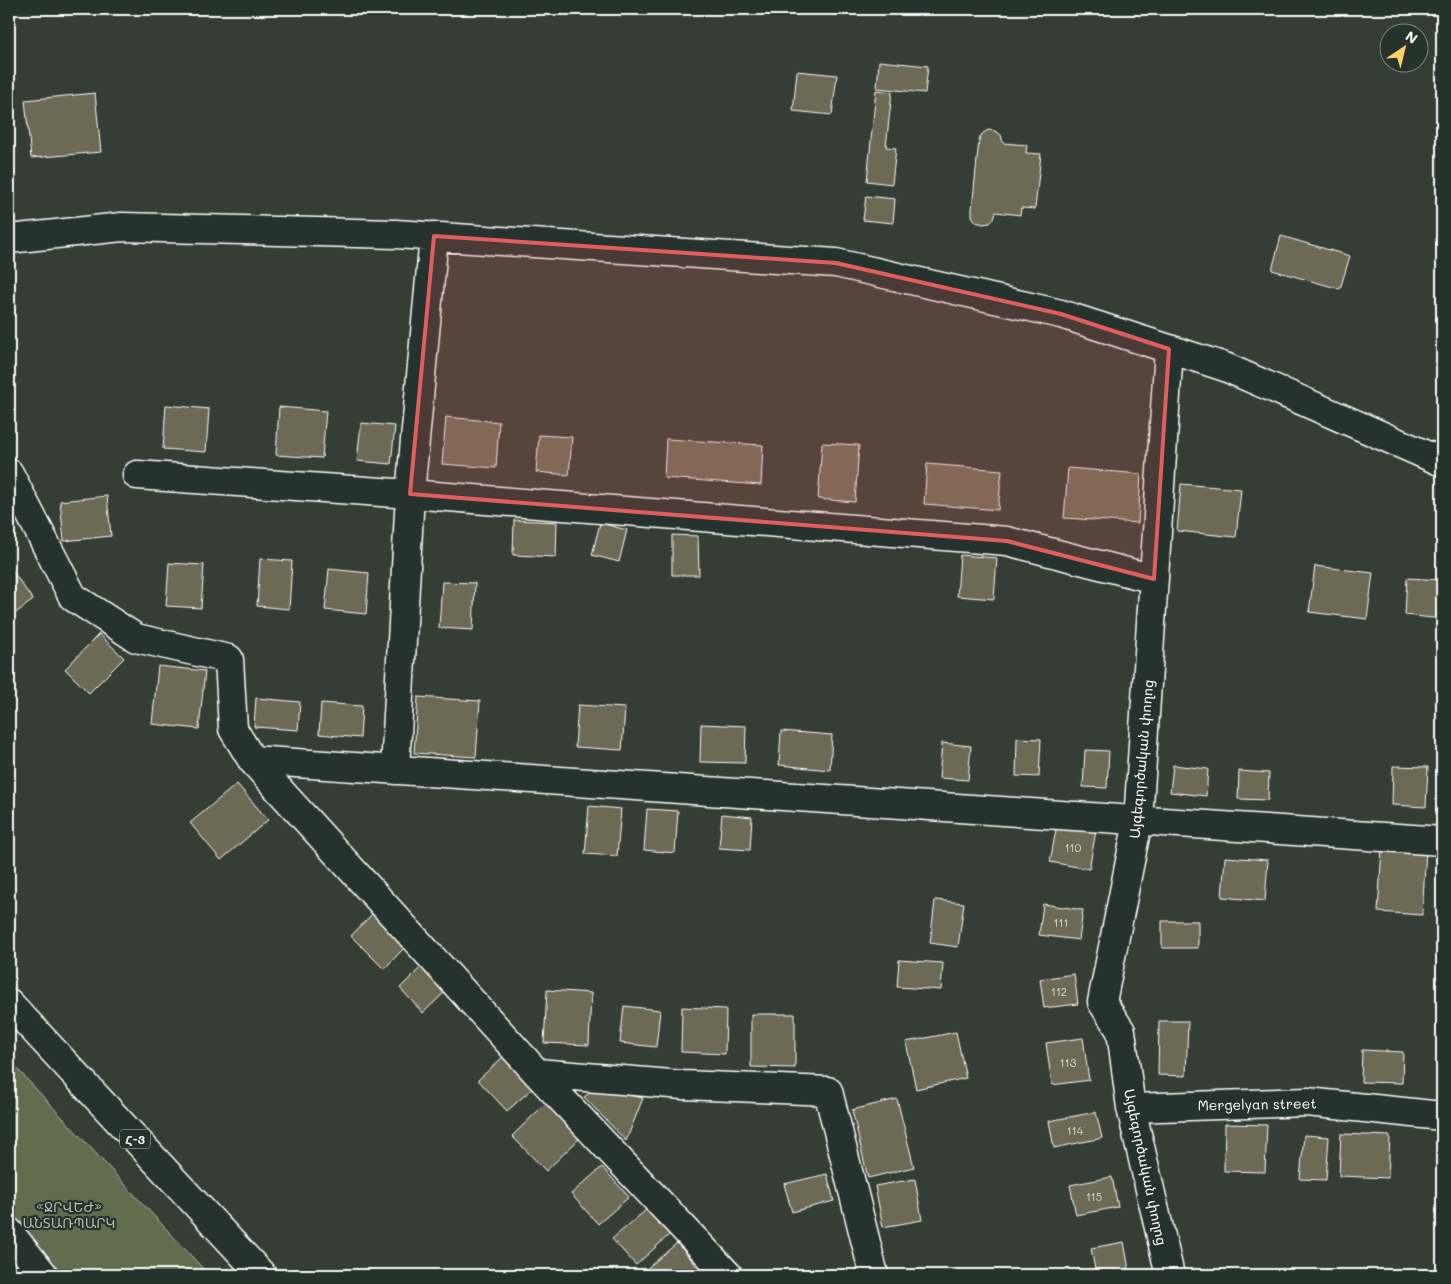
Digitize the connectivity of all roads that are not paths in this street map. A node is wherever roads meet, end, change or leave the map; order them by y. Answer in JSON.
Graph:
{"nodes":[{"id":1,"x":434,"y":236,"type":"junction"},
{"id":2,"x":9,"y":239,"type":"edge"},
{"id":3,"x":1169,"y":349,"type":"junction"},
{"id":4,"x":1442,"y":462,"type":"edge"},
{"id":5,"x":9,"y":473,"type":"edge"},
{"id":6,"x":136,"y":475,"type":"dead end"},
{"id":7,"x":410,"y":494,"type":"junction"},
{"id":8,"x":1154,"y":579,"type":"junction"},
{"id":9,"x":252,"y":760,"type":"junction"},
{"id":10,"x":395,"y":770,"type":"junction"},
{"id":11,"x":1138,"y":821,"type":"junction"},
{"id":12,"x":1442,"y":841,"type":"edge"},
{"id":13,"x":9,"y":1003,"type":"edge"},
{"id":14,"x":537,"y":1073,"type":"junction"},
{"id":15,"x":1131,"y":1108,"type":"junction"},
{"id":16,"x":1442,"y":1116,"type":"edge"},
{"id":17,"x":9,"y":1232,"type":"edge"},
{"id":18,"x":44,"y":1275,"type":"edge"},
{"id":19,"x":262,"y":1275,"type":"edge"},
{"id":20,"x":728,"y":1275,"type":"edge"},
{"id":21,"x":874,"y":1275,"type":"edge"},
{"id":22,"x":1170,"y":1275,"type":"edge"}],
"edges":[{"from":1,"to":2,"type":"street"},
{"from":1,"to":3,"type":"street"},
{"from":1,"to":7,"type":"street"},
{"from":3,"to":4,"type":"street"},
{"from":3,"to":8,"type":"street","name":"Այգեգործական փողոց"},
{"from":5,"to":9,"type":"street"},
{"from":6,"to":7,"type":"street"},
{"from":7,"to":8,"type":"street"},
{"from":7,"to":10,"type":"street"},
{"from":8,"to":11,"type":"street","name":"Այգեգործական փողոց"},
{"from":9,"to":10,"type":"street"},
{"from":9,"to":14,"type":"street"},
{"from":10,"to":11,"type":"street"},
{"from":11,"to":12,"type":"street"},
{"from":11,"to":15,"type":"street","name":"Այգեգործական փողոց"},
{"from":13,"to":19,"type":"street","number":"Հ-3"},
{"from":14,"to":20,"type":"street"},
{"from":14,"to":21,"type":"street"},
{"from":15,"to":16,"type":"street","name":"Mergelyan street"},
{"from":15,"to":22,"type":"street","name":"Այգեգործական փողոց"},
{"from":17,"to":18,"type":"street"}]}
